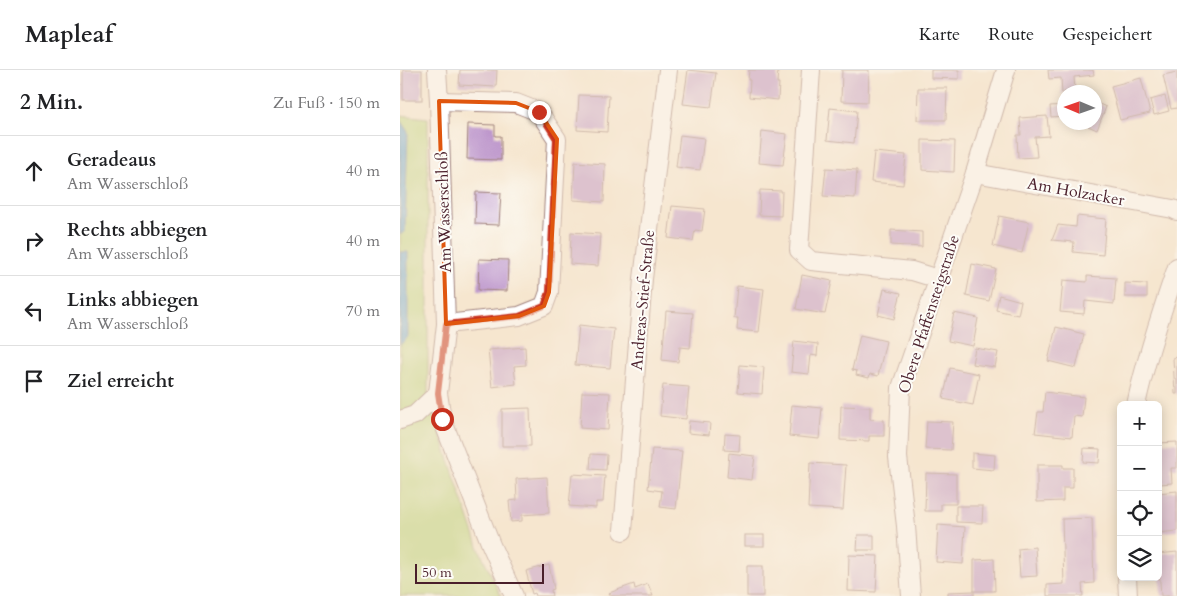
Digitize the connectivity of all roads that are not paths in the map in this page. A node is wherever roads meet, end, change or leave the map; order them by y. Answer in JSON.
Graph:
{"nodes":[{"id":1,"x":436,"y":70,"type":"edge"},
{"id":2,"x":668,"y":70,"type":"edge"},
{"id":3,"x":811,"y":70,"type":"edge"},
{"id":4,"x":1006,"y":70,"type":"edge"},
{"id":5,"x":439,"y":101,"type":"junction"},
{"id":6,"x":974,"y":173,"type":"junction"},
{"id":7,"x":1177,"y":211,"type":"edge"},
{"id":8,"x":1177,"y":267,"type":"edge"},
{"id":9,"x":938,"y":279,"type":"junction"},
{"id":10,"x":446,"y":324,"type":"junction"},
{"id":11,"x":438,"y":393,"type":"junction"},
{"id":12,"x":1137,"y":401,"type":"edge"},
{"id":13,"x":400,"y":420,"type":"edge"},
{"id":14,"x":623,"y":531,"type":"dead end"},
{"id":15,"x":1127,"y":581,"type":"edge"},
{"id":16,"x":514,"y":596,"type":"edge"},
{"id":17,"x":911,"y":596,"type":"edge"},
{"id":18,"x":1128,"y":596,"type":"edge"}],
"edges":[{"from":1,"to":5,"type":"street","name":"Am Wasserschloß"},
{"from":2,"to":14,"type":"street","name":"Andreas-Stief-Straße"},
{"from":3,"to":9,"type":"street"},
{"from":4,"to":6,"type":"street","name":"Obere Pfaffensteigstraße"},
{"from":5,"to":10,"type":"street","name":"Am Wasserschloß"},
{"from":5,"to":10,"type":"street"},
{"from":6,"to":7,"type":"street","name":"Am Holzacker"},
{"from":6,"to":9,"type":"street","name":"Obere Pfaffensteigstraße"},
{"from":8,"to":12,"type":"street"},
{"from":9,"to":17,"type":"street","name":"Obere Pfaffensteigstraße"},
{"from":10,"to":11,"type":"street","name":"Am Wasserschloß"},
{"from":11,"to":13,"type":"street"},
{"from":11,"to":16,"type":"street","name":"Am Wasserschloß"},
{"from":15,"to":18,"type":"street"}]}
